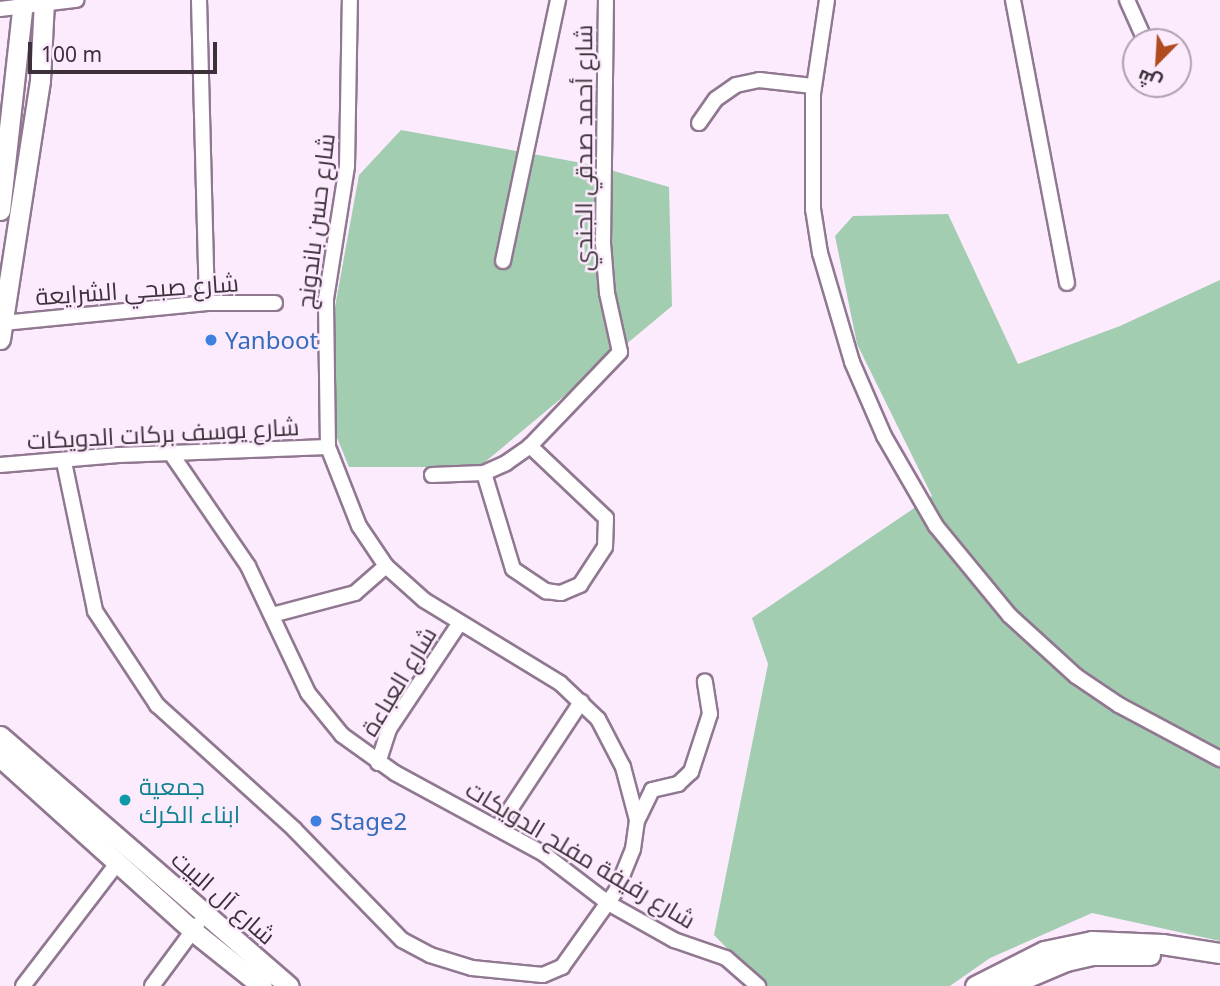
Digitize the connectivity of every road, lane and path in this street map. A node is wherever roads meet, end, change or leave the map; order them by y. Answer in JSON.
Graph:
{"nodes":[{"id":1,"x":76,"y":0,"type":"edge"},
{"id":2,"x":199,"y":0,"type":"edge"},
{"id":3,"x":349,"y":0,"type":"edge"},
{"id":4,"x":558,"y":0,"type":"edge"},
{"id":5,"x":606,"y":0,"type":"edge"},
{"id":6,"x":827,"y":0,"type":"edge"},
{"id":7,"x":1013,"y":0,"type":"edge"},
{"id":8,"x":1127,"y":0,"type":"edge"},
{"id":9,"x":43,"y":2,"type":"edge"},
{"id":10,"x":22,"y":3,"type":"edge"},
{"id":11,"x":0,"y":9,"type":"edge"},
{"id":12,"x":1140,"y":28,"type":"edge"},
{"id":13,"x":813,"y":86,"type":"junction"},
{"id":14,"x":699,"y":122,"type":"dead end"},
{"id":15,"x":0,"y":210,"type":"edge"},
{"id":16,"x":503,"y":261,"type":"dead end"},
{"id":17,"x":1067,"y":283,"type":"dead end"},
{"id":18,"x":207,"y":303,"type":"junction"},
{"id":19,"x":275,"y":303,"type":"dead end"},
{"id":20,"x":2,"y":331,"type":"edge"},
{"id":21,"x":530,"y":446,"type":"junction"},
{"id":22,"x":328,"y":447,"type":"junction"},
{"id":23,"x":170,"y":452,"type":"junction"},
{"id":24,"x":64,"y":462,"type":"junction"},
{"id":25,"x":0,"y":465,"type":"edge"},
{"id":26,"x":484,"y":473,"type":"junction"},
{"id":27,"x":432,"y":475,"type":"dead end"},
{"id":28,"x":386,"y":566,"type":"junction"},
{"id":29,"x":272,"y":615,"type":"junction"},
{"id":30,"x":459,"y":624,"type":"junction"},
{"id":31,"x":705,"y":681,"type":"dead end"},
{"id":32,"x":581,"y":702,"type":"junction"},
{"id":33,"x":0,"y":736,"type":"edge"},
{"id":34,"x":0,"y":758,"type":"edge"},
{"id":35,"x":1220,"y":759,"type":"edge"},
{"id":36,"x":378,"y":762,"type":"junction"},
{"id":37,"x":637,"y":820,"type":"junction"},
{"id":38,"x":499,"y":826,"type":"junction"},
{"id":39,"x":118,"y":862,"type":"junction"},
{"id":40,"x":608,"y":903,"type":"junction"},
{"id":41,"x":206,"y":913,"type":"junction"},
{"id":42,"x":193,"y":931,"type":"junction"},
{"id":43,"x":1220,"y":953,"type":"edge"},
{"id":44,"x":1220,"y":964,"type":"edge"},
{"id":45,"x":544,"y":980,"type":"edge"},
{"id":46,"x":23,"y":986,"type":"edge"},
{"id":47,"x":152,"y":986,"type":"edge"},
{"id":48,"x":262,"y":986,"type":"edge"},
{"id":49,"x":289,"y":986,"type":"edge"},
{"id":50,"x":758,"y":986,"type":"edge"},
{"id":51,"x":975,"y":986,"type":"edge"},
{"id":52,"x":1007,"y":986,"type":"edge"}],
"edges":[{"from":1,"to":9,"type":"street"},
{"from":2,"to":18,"type":"street"},
{"from":3,"to":22,"type":"street","name":"شارع حسن باندونج"},
{"from":4,"to":16,"type":"street"},
{"from":5,"to":21,"type":"street","name":"شارع أحمد صدقي الجندي"},
{"from":6,"to":13,"type":"street"},
{"from":7,"to":17,"type":"street"},
{"from":8,"to":12,"type":"street"},
{"from":9,"to":10,"type":"street"},
{"from":9,"to":20,"type":"street"},
{"from":10,"to":11,"type":"street"},
{"from":10,"to":15,"type":"street"},
{"from":13,"to":14,"type":"street"},
{"from":13,"to":35,"type":"street"},
{"from":18,"to":19,"type":"street","name":"شارع صبحي الشرايعة"},
{"from":18,"to":20,"type":"street","name":"شارع صبحي الشرايعة"},
{"from":21,"to":26,"type":"street","name":"شارع أحمد صدقي الجندي"},
{"from":21,"to":26,"type":"street"},
{"from":22,"to":23,"type":"street","name":"شارع يوسف بركات الدويكات"},
{"from":22,"to":28,"type":"street"},
{"from":23,"to":24,"type":"street","name":"شارع يوسف بركات الدويكات"},
{"from":23,"to":29,"type":"street","name":"شارع رفيفة مفلح الدويكات"},
{"from":24,"to":25,"type":"street","name":"شارع يوسف بركات الدويكات"},
{"from":24,"to":45,"type":"street"},
{"from":26,"to":27,"type":"street","name":"شارع أحمد صدقي الجندي"},
{"from":28,"to":29,"type":"street"},
{"from":28,"to":30,"type":"street"},
{"from":29,"to":36,"type":"street","name":"شارع رفيفة مفلح الدويكات"},
{"from":30,"to":32,"type":"street"},
{"from":30,"to":36,"type":"street","name":"شارع العباءة"},
{"from":31,"to":37,"type":"street"},
{"from":32,"to":37,"type":"street"},
{"from":32,"to":38,"type":"street"},
{"from":33,"to":41,"type":"street","name":"شارع آل البيت"},
{"from":34,"to":39,"type":"street","name":"شارع آل البيت"},
{"from":36,"to":38,"type":"street","name":"شارع رفيفة مفلح الدويكات"},
{"from":37,"to":40,"type":"street"},
{"from":38,"to":40,"type":"street","name":"شارع رفيفة مفلح الدويكات"},
{"from":39,"to":42,"type":"street","name":"شارع آل البيت"},
{"from":39,"to":46,"type":"street"},
{"from":40,"to":45,"type":"street"},
{"from":40,"to":50,"type":"street","name":"شارع رفيفة مفلح الدويكات"},
{"from":41,"to":42,"type":"street"},
{"from":41,"to":49,"type":"street","name":"شارع آل البيت"},
{"from":42,"to":47,"type":"street"},
{"from":42,"to":48,"type":"street","name":"شارع آل البيت"},
{"from":43,"to":51,"type":"street"},
{"from":44,"to":52,"type":"street"}]}
